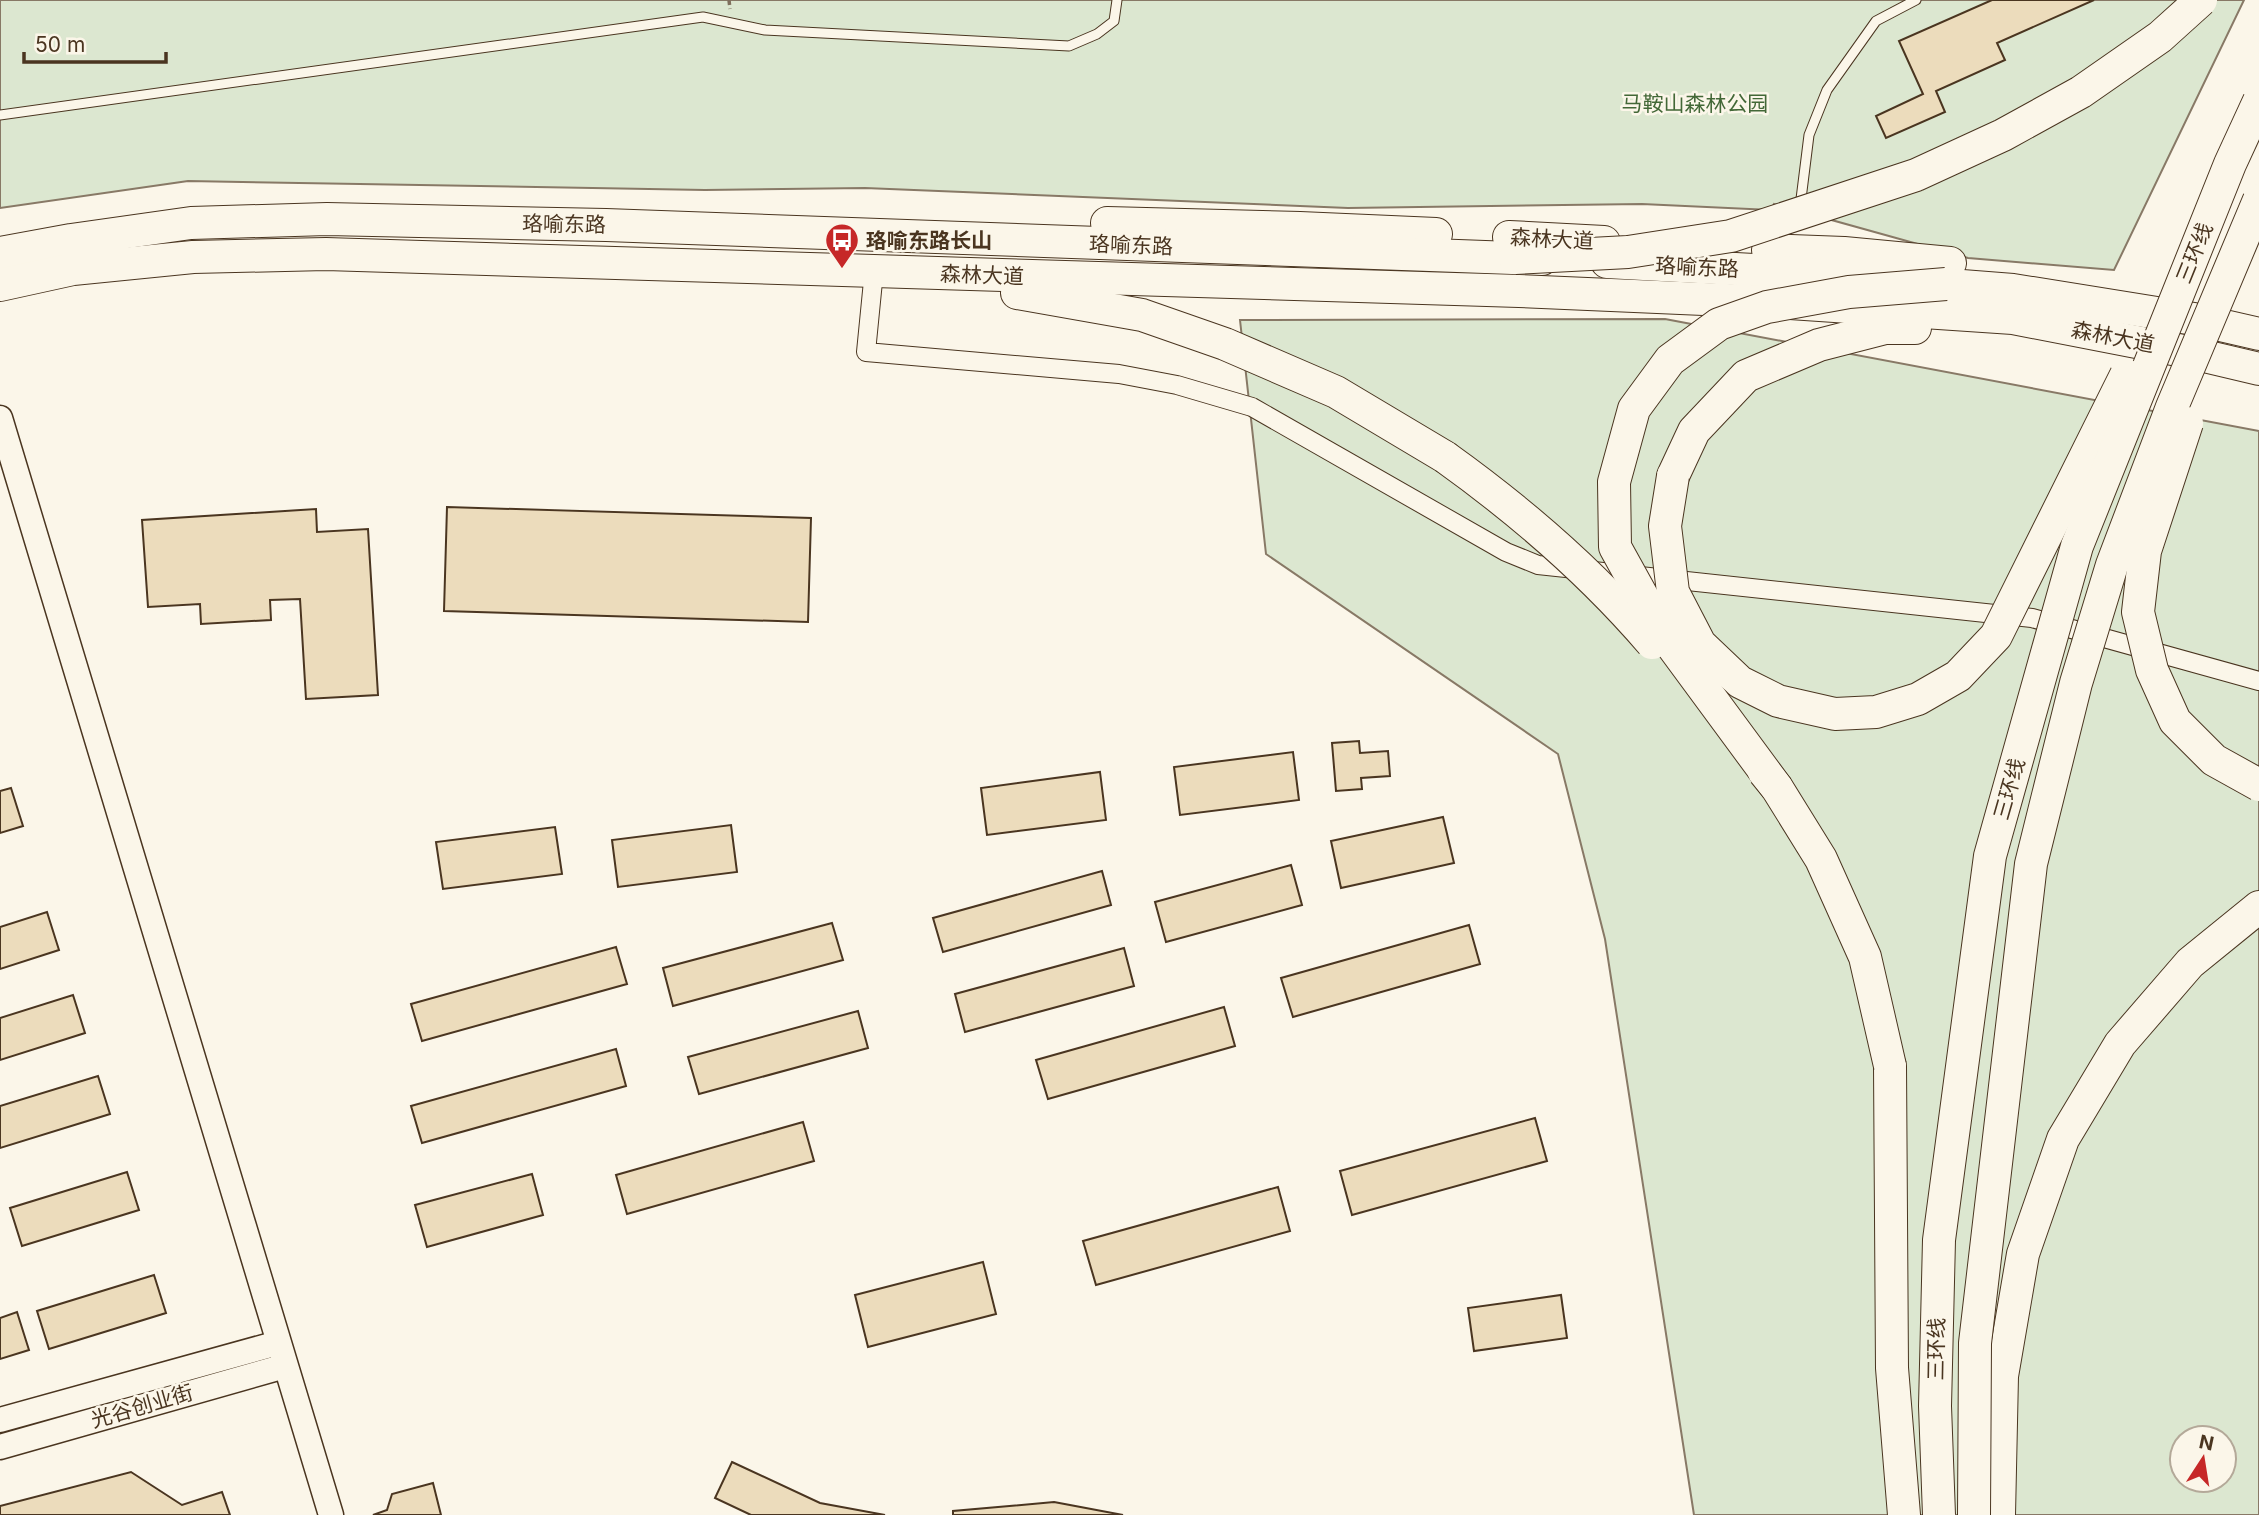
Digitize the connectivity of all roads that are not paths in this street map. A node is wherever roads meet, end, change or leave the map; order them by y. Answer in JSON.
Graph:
{"nodes":[{"id":1,"x":1117,"y":0,"type":"edge"},
{"id":2,"x":1916,"y":0,"type":"edge"},
{"id":3,"x":2201,"y":0,"type":"edge"},
{"id":4,"x":2259,"y":101,"type":"edge"},
{"id":5,"x":0,"y":115,"type":"edge"},
{"id":6,"x":2230,"y":164,"type":"junction"},
{"id":7,"x":2259,"y":200,"type":"edge"},
{"id":8,"x":2259,"y":205,"type":"edge"},
{"id":9,"x":842,"y":234,"type":"junction"},
{"id":10,"x":1797,"y":238,"type":"junction"},
{"id":11,"x":0,"y":253,"type":"edge"},
{"id":12,"x":1515,"y":258,"type":"junction"},
{"id":13,"x":874,"y":271,"type":"junction"},
{"id":14,"x":1946,"y":284,"type":"junction"},
{"id":15,"x":0,"y":285,"type":"edge"},
{"id":16,"x":2259,"y":311,"type":"edge"},
{"id":17,"x":2059,"y":327,"type":"junction"},
{"id":18,"x":2259,"y":334,"type":"edge"},
{"id":19,"x":2252,"y":369,"type":"edge"},
{"id":20,"x":0,"y":418,"type":"edge"},
{"id":21,"x":2259,"y":681,"type":"edge"},
{"id":22,"x":2259,"y":785,"type":"edge"},
{"id":23,"x":1777,"y":788,"type":"junction"},
{"id":24,"x":2259,"y":907,"type":"edge"},
{"id":25,"x":281,"y":1354,"type":"junction"},
{"id":26,"x":0,"y":1420,"type":"edge"},
{"id":27,"x":0,"y":1447,"type":"edge"},
{"id":28,"x":331,"y":1515,"type":"edge"},
{"id":29,"x":1904,"y":1515,"type":"edge"},
{"id":30,"x":1938,"y":1515,"type":"edge"},
{"id":31,"x":1974,"y":1515,"type":"edge"},
{"id":32,"x":1998,"y":1515,"type":"edge"}],
"edges":[{"from":1,"to":5,"type":"lane"},
{"from":2,"to":10,"type":"lane"},
{"from":3,"to":12,"type":"highway","bridge":true},
{"from":4,"to":6,"type":"highway","name":"三环线","bridge":true},
{"from":6,"to":17,"type":"highway","bridge":true},
{"from":6,"to":30,"type":"highway","name":"三环线","bridge":true},
{"from":7,"to":31,"type":"highway","name":"三环线","bridge":true},
{"from":8,"to":22,"type":"highway","bridge":true},
{"from":9,"to":10,"type":"highway","name":"森林大道"},
{"from":9,"to":11,"type":"highway","name":"珞喻东路"},
{"from":9,"to":12,"type":"highway","name":"珞喻东路"},
{"from":10,"to":16,"type":"highway","name":"森林大道"},
{"from":12,"to":14,"type":"highway","name":"珞喻东路","bridge":true},
{"from":13,"to":15,"type":"highway","name":"珞喻东路"},
{"from":13,"to":17,"type":"highway","name":"森林大道"},
{"from":13,"to":21,"type":"street"},
{"from":13,"to":23,"type":"highway","bridge":true},
{"from":14,"to":18,"type":"highway","name":"珞喻东路","bridge":true},
{"from":14,"to":23,"type":"highway","bridge":true},
{"from":17,"to":19,"type":"highway","name":"森林大道"},
{"from":20,"to":25,"type":"main road"},
{"from":23,"to":29,"type":"highway","bridge":true},
{"from":24,"to":32,"type":"highway"},
{"from":25,"to":26,"type":"main road","name":"光谷创业街"},
{"from":25,"to":27,"type":"main road","name":"光谷创业街"},
{"from":25,"to":28,"type":"main road"}]}
